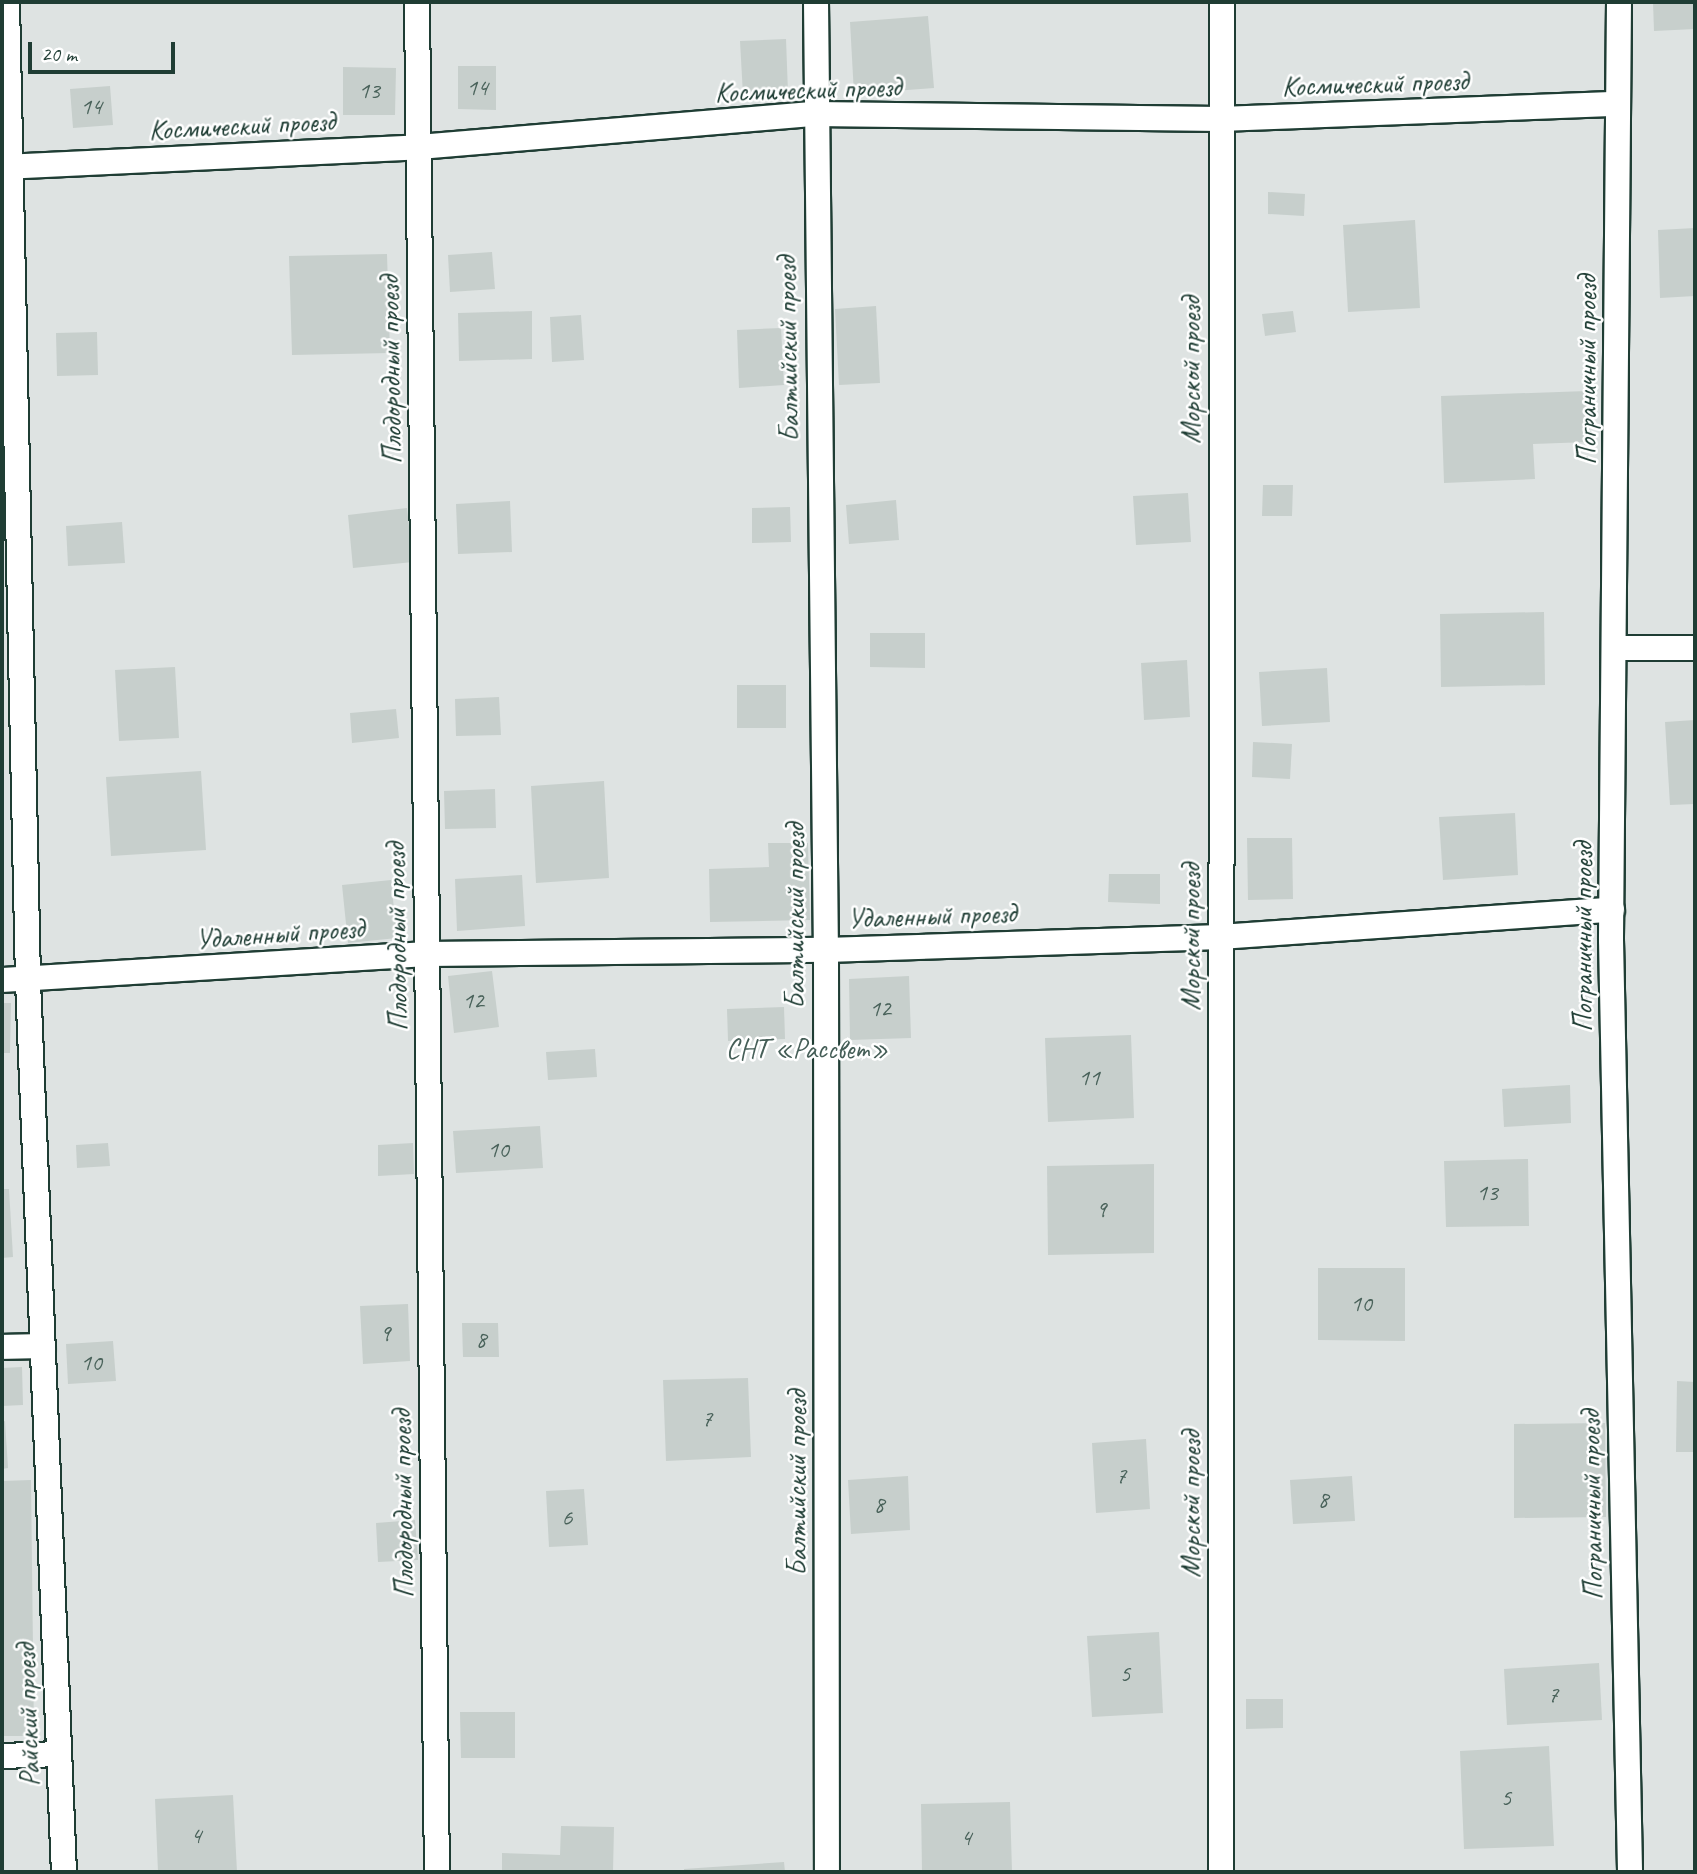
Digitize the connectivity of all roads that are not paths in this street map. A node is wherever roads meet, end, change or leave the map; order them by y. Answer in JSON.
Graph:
{"nodes":[{"id":1,"x":7,"y":2,"type":"edge"},
{"id":2,"x":417,"y":2,"type":"edge"},
{"id":3,"x":816,"y":2,"type":"edge"},
{"id":4,"x":1222,"y":2,"type":"edge"},
{"id":5,"x":1619,"y":2,"type":"edge"},
{"id":6,"x":1618,"y":104,"type":"junction"},
{"id":7,"x":815,"y":114,"type":"junction"},
{"id":8,"x":1220,"y":119,"type":"junction"},
{"id":9,"x":419,"y":147,"type":"junction"},
{"id":10,"x":5,"y":167,"type":"edge"},
{"id":11,"x":1616,"y":648,"type":"junction"},
{"id":12,"x":1695,"y":648,"type":"edge"},
{"id":13,"x":1612,"y":910,"type":"junction"},
{"id":14,"x":1221,"y":937,"type":"junction"},
{"id":15,"x":825,"y":950,"type":"junction"},
{"id":16,"x":427,"y":954,"type":"junction"},
{"id":17,"x":2,"y":980,"type":"edge"},
{"id":18,"x":28,"y":981,"type":"junction"},
{"id":19,"x":43,"y":1346,"type":"junction"},
{"id":20,"x":2,"y":1347,"type":"edge"},
{"id":21,"x":59,"y":1754,"type":"junction"},
{"id":22,"x":2,"y":1756,"type":"edge"},
{"id":23,"x":64,"y":1872,"type":"edge"},
{"id":24,"x":437,"y":1872,"type":"edge"},
{"id":25,"x":827,"y":1872,"type":"edge"},
{"id":26,"x":1221,"y":1872,"type":"edge"},
{"id":27,"x":1630,"y":1872,"type":"edge"}],
"edges":[{"from":1,"to":10,"type":"lane","name":"Райский проезд"},
{"from":2,"to":9,"type":"lane","name":"Плодородный проезд"},
{"from":3,"to":7,"type":"lane","name":"Балтийский проезд"},
{"from":4,"to":8,"type":"lane","name":"Морской проезд"},
{"from":5,"to":6,"type":"lane","name":"Пограничный проезд"},
{"from":6,"to":8,"type":"lane","name":"Космический проезд"},
{"from":6,"to":11,"type":"lane","name":"Пограничный проезд"},
{"from":7,"to":8,"type":"lane","name":"Космический проезд"},
{"from":7,"to":9,"type":"lane","name":"Космический проезд"},
{"from":7,"to":15,"type":"lane","name":"Балтийский проезд"},
{"from":8,"to":14,"type":"lane","name":"Морской проезд"},
{"from":9,"to":10,"type":"lane","name":"Космический проезд"},
{"from":9,"to":16,"type":"lane","name":"Плодородный проезд"},
{"from":10,"to":18,"type":"lane","name":"Райский проезд"},
{"from":11,"to":12,"type":"lane"},
{"from":11,"to":13,"type":"lane","name":"Пограничный проезд"},
{"from":13,"to":14,"type":"lane","name":"Удаленный проезд"},
{"from":13,"to":27,"type":"lane","name":"Пограничный проезд"},
{"from":14,"to":15,"type":"lane","name":"Удаленный проезд"},
{"from":14,"to":26,"type":"lane","name":"Морской проезд"},
{"from":15,"to":16,"type":"lane","name":"Удаленный проезд"},
{"from":15,"to":25,"type":"lane","name":"Балтийский проезд"},
{"from":16,"to":18,"type":"lane","name":"Удаленный проезд"},
{"from":16,"to":24,"type":"lane","name":"Плодородный проезд"},
{"from":17,"to":18,"type":"lane","name":"Удаленный проезд"},
{"from":18,"to":19,"type":"lane","name":"Райский проезд"},
{"from":19,"to":20,"type":"lane"},
{"from":19,"to":21,"type":"lane","name":"Райский проезд"},
{"from":21,"to":22,"type":"lane"},
{"from":21,"to":23,"type":"lane","name":"Райский проезд"}]}
